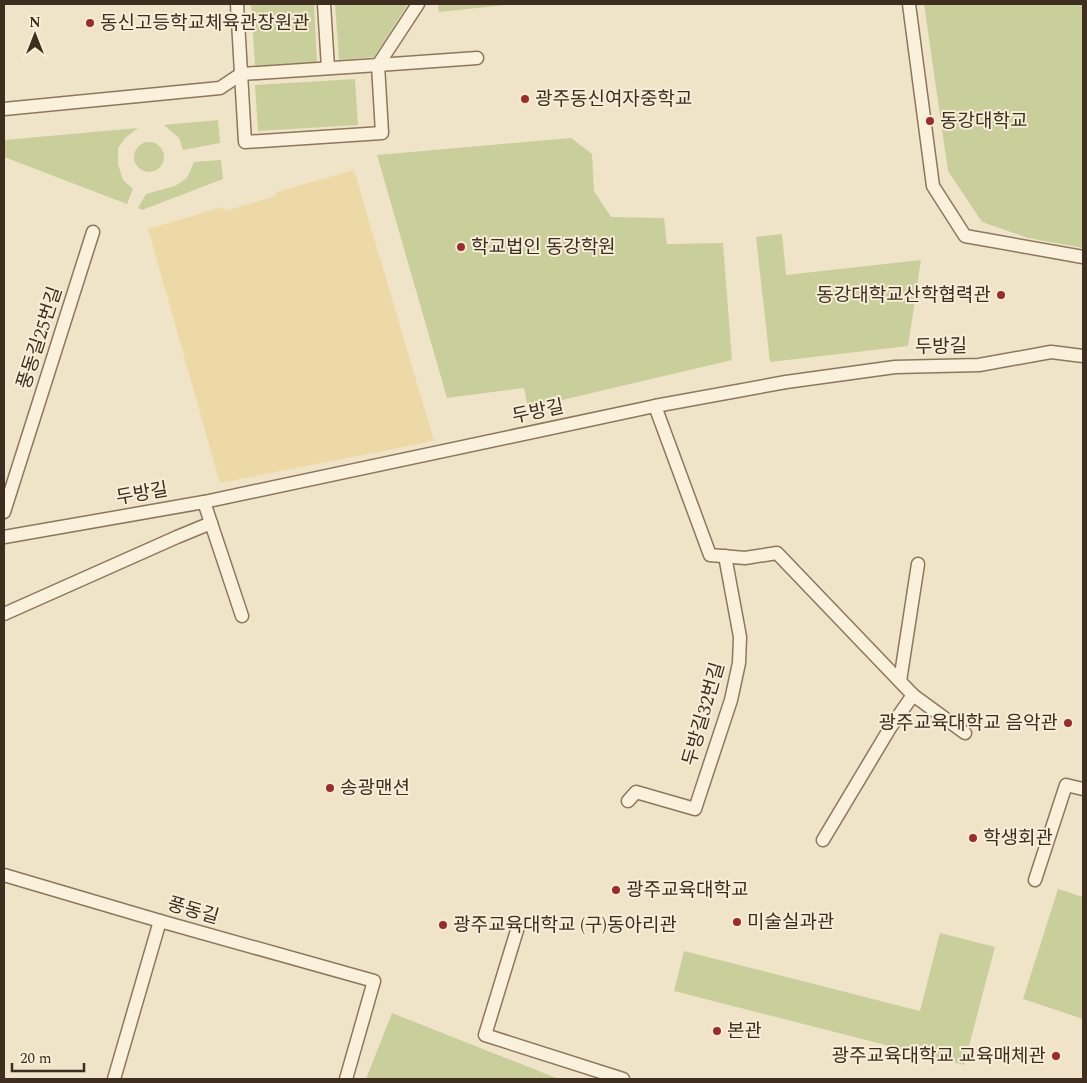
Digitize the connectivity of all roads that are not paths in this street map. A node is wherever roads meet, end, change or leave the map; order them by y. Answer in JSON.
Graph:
{"nodes":[{"id":1,"x":237,"y":4,"type":"edge"},
{"id":2,"x":324,"y":4,"type":"edge"},
{"id":3,"x":418,"y":4,"type":"edge"},
{"id":4,"x":909,"y":4,"type":"edge"},
{"id":5,"x":477,"y":58,"type":"dead end"},
{"id":6,"x":378,"y":65,"type":"junction"},
{"id":7,"x":328,"y":68,"type":"junction"},
{"id":8,"x":241,"y":74,"type":"junction"},
{"id":9,"x":4,"y":109,"type":"edge"},
{"id":10,"x":94,"y":232,"type":"dead end"},
{"id":11,"x":1083,"y":257,"type":"edge"},
{"id":12,"x":1083,"y":356,"type":"edge"},
{"id":13,"x":655,"y":406,"type":"junction"},
{"id":14,"x":204,"y":502,"type":"junction"},
{"id":15,"x":4,"y":512,"type":"edge"},
{"id":16,"x":211,"y":524,"type":"junction"},
{"id":17,"x":4,"y":537,"type":"edge"},
{"id":18,"x":725,"y":556,"type":"junction"},
{"id":19,"x":918,"y":564,"type":"dead end"},
{"id":20,"x":4,"y":614,"type":"edge"},
{"id":21,"x":242,"y":616,"type":"dead end"},
{"id":22,"x":900,"y":681,"type":"junction"},
{"id":23,"x":913,"y":695,"type":"junction"},
{"id":24,"x":965,"y":733,"type":"dead end"},
{"id":25,"x":1083,"y":789,"type":"edge"},
{"id":26,"x":628,"y":801,"type":"dead end"},
{"id":27,"x":824,"y":840,"type":"dead end"},
{"id":28,"x":4,"y":875,"type":"edge"},
{"id":29,"x":1035,"y":880,"type":"dead end"},
{"id":30,"x":160,"y":921,"type":"junction"},
{"id":31,"x":518,"y":927,"type":"dead end"},
{"id":32,"x":114,"y":1079,"type":"edge"},
{"id":33,"x":346,"y":1079,"type":"edge"},
{"id":34,"x":623,"y":1079,"type":"edge"}],
"edges":[{"from":1,"to":8,"type":"lane"},
{"from":2,"to":7,"type":"lane"},
{"from":3,"to":6,"type":"lane"},
{"from":4,"to":11,"type":"lane"},
{"from":5,"to":6,"type":"lane"},
{"from":6,"to":7,"type":"lane"},
{"from":6,"to":8,"type":"lane"},
{"from":7,"to":8,"type":"lane"},
{"from":8,"to":9,"type":"lane"},
{"from":10,"to":15,"type":"lane","name":"풍동길25번길"},
{"from":12,"to":13,"type":"lane","name":"두방길"},
{"from":13,"to":14,"type":"lane","name":"두방길"},
{"from":13,"to":18,"type":"lane"},
{"from":14,"to":16,"type":"lane"},
{"from":14,"to":17,"type":"lane","name":"두방길"},
{"from":16,"to":20,"type":"lane"},
{"from":16,"to":21,"type":"lane"},
{"from":18,"to":22,"type":"lane"},
{"from":18,"to":26,"type":"lane","name":"두방길32번길"},
{"from":19,"to":22,"type":"lane"},
{"from":22,"to":23,"type":"lane"},
{"from":23,"to":24,"type":"lane"},
{"from":23,"to":27,"type":"lane"},
{"from":25,"to":29,"type":"lane"},
{"from":28,"to":30,"type":"lane","name":"풍동길"},
{"from":30,"to":32,"type":"lane"},
{"from":30,"to":33,"type":"lane","name":"풍동길"},
{"from":31,"to":34,"type":"lane"}]}
